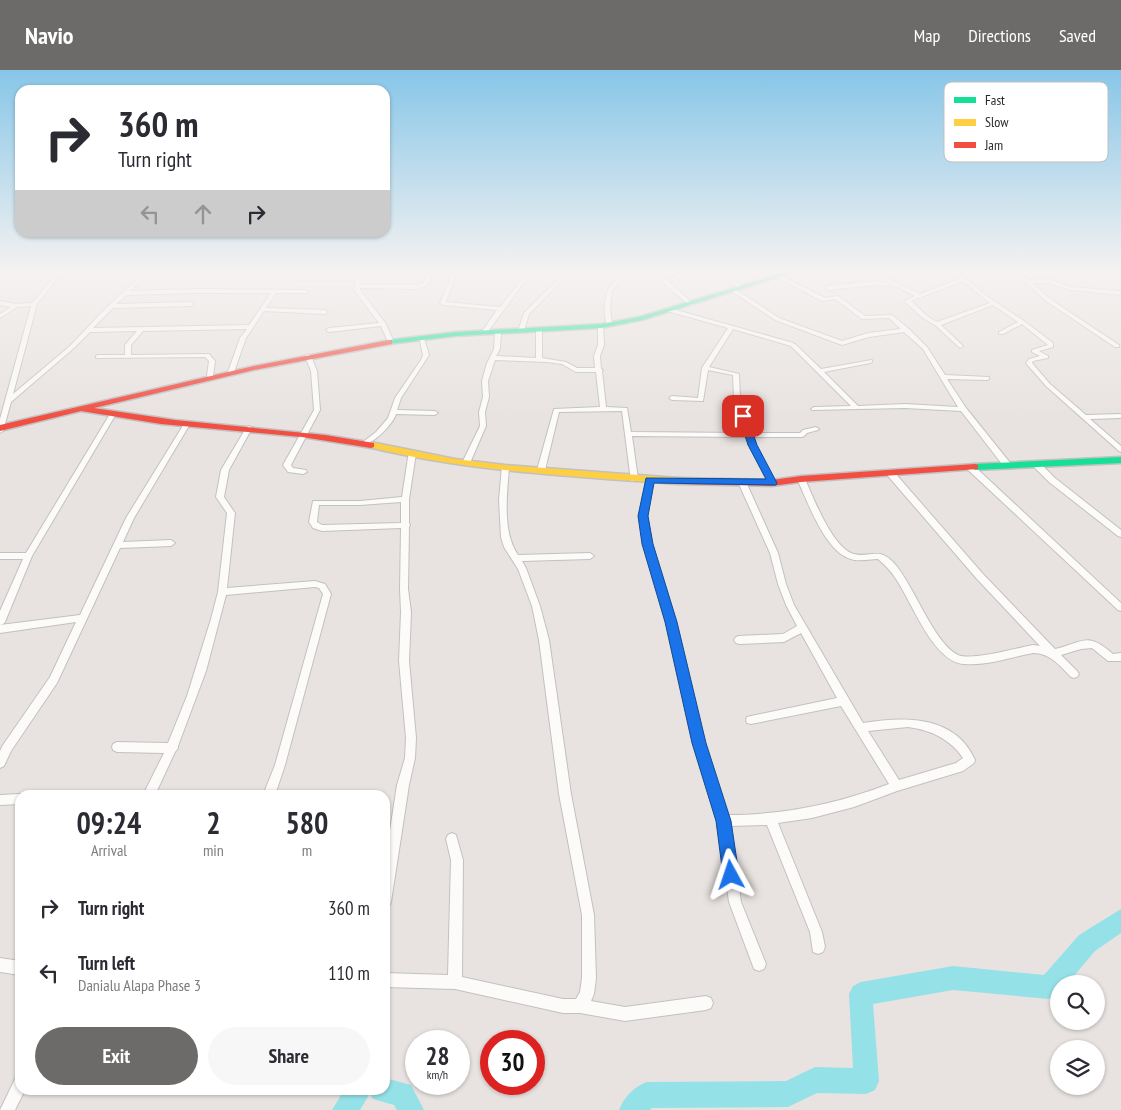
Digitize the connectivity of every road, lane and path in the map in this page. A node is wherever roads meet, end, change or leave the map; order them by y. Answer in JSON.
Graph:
{"nodes":[{"id":1,"x":30,"y":321,"type":"edge"},
{"id":2,"x":97,"y":321,"type":"edge"},
{"id":3,"x":255,"y":321,"type":"edge"},
{"id":4,"x":380,"y":321,"type":"edge"},
{"id":5,"x":492,"y":321,"type":"edge"},
{"id":6,"x":524,"y":321,"type":"edge"},
{"id":7,"x":606,"y":321,"type":"edge"},
{"id":8,"x":631,"y":321,"type":"edge"},
{"id":9,"x":705,"y":321,"type":"edge"},
{"id":10,"x":781,"y":321,"type":"edge"},
{"id":11,"x":896,"y":321,"type":"edge"},
{"id":12,"x":931,"y":321,"type":"edge"},
{"id":13,"x":946,"y":321,"type":"edge"},
{"id":14,"x":1079,"y":321,"type":"edge"},
{"id":15,"x":1022,"y":322,"type":"joint"},
{"id":16,"x":383,"y":324,"type":"junction"},
{"id":17,"x":937,"y":324,"type":"junction"},
{"id":18,"x":605,"y":325,"type":"junction"},
{"id":19,"x":250,"y":327,"type":"junction"},
{"id":20,"x":731,"y":328,"type":"junction"},
{"id":21,"x":141,"y":329,"type":"junction"},
{"id":22,"x":88,"y":330,"type":"junction"},
{"id":23,"x":329,"y":330,"type":"dead end"},
{"id":24,"x":539,"y":330,"type":"junction"},
{"id":25,"x":907,"y":330,"type":"junction"},
{"id":26,"x":521,"y":331,"type":"junction"},
{"id":27,"x":498,"y":332,"type":"junction"},
{"id":28,"x":484,"y":333,"type":"junction"},
{"id":29,"x":1001,"y":333,"type":"dead end"},
{"id":30,"x":421,"y":338,"type":"junction"},
{"id":31,"x":391,"y":342,"type":"junction"},
{"id":32,"x":960,"y":346,"type":"dead end"},
{"id":33,"x":1120,"y":347,"type":"edge"},
{"id":34,"x":128,"y":355,"type":"junction"},
{"id":35,"x":98,"y":356,"type":"dead end"},
{"id":36,"x":308,"y":356,"type":"junction"},
{"id":37,"x":494,"y":358,"type":"junction"},
{"id":38,"x":539,"y":359,"type":"junction"},
{"id":39,"x":870,"y":361,"type":"dead end"},
{"id":40,"x":705,"y":368,"type":"junction"},
{"id":41,"x":600,"y":370,"type":"junction"},
{"id":42,"x":818,"y":371,"type":"junction"},
{"id":43,"x":231,"y":372,"type":"junction"},
{"id":44,"x":210,"y":376,"type":"junction"},
{"id":45,"x":945,"y":377,"type":"junction"},
{"id":46,"x":987,"y":378,"type":"dead end"},
{"id":47,"x":672,"y":398,"type":"dead end"},
{"id":48,"x":10,"y":400,"type":"junction"},
{"id":49,"x":856,"y":407,"type":"junction"},
{"id":50,"x":81,"y":409,"type":"junction"},
{"id":51,"x":814,"y":409,"type":"dead end"},
{"id":52,"x":963,"y":409,"type":"junction"},
{"id":53,"x":603,"y":410,"type":"junction"},
{"id":54,"x":394,"y":412,"type":"junction"},
{"id":55,"x":435,"y":413,"type":"dead end"},
{"id":56,"x":113,"y":414,"type":"junction"},
{"id":57,"x":1121,"y":416,"type":"edge"},
{"id":58,"x":1086,"y":417,"type":"junction"},
{"id":59,"x":187,"y":424,"type":"junction"},
{"id":60,"x":249,"y":428,"type":"junction"},
{"id":61,"x":1,"y":429,"type":"edge"},
{"id":62,"x":816,"y":429,"type":"dead end"},
{"id":63,"x":303,"y":434,"type":"junction"},
{"id":64,"x":628,"y":434,"type":"junction"},
{"id":65,"x":748,"y":434,"type":"junction"},
{"id":66,"x":365,"y":443,"type":"junction"},
{"id":67,"x":1121,"y":450,"type":"edge"},
{"id":68,"x":412,"y":453,"type":"junction"},
{"id":69,"x":1118,"y":461,"type":"edge"},
{"id":70,"x":466,"y":463,"type":"junction"},
{"id":71,"x":1037,"y":465,"type":"junction"},
{"id":72,"x":1008,"y":466,"type":"junction"},
{"id":73,"x":970,"y":467,"type":"junction"},
{"id":74,"x":505,"y":468,"type":"junction"},
{"id":75,"x":541,"y":470,"type":"junction"},
{"id":76,"x":303,"y":472,"type":"dead end"},
{"id":77,"x":891,"y":474,"type":"junction"},
{"id":78,"x":634,"y":479,"type":"junction"},
{"id":79,"x":801,"y":479,"type":"junction"},
{"id":80,"x":650,"y":480,"type":"junction"},
{"id":81,"x":742,"y":482,"type":"junction"},
{"id":82,"x":772,"y":483,"type":"junction"},
{"id":83,"x":405,"y":499,"type":"junction"},
{"id":84,"x":406,"y":525,"type":"junction"},
{"id":85,"x":1121,"y":534,"type":"edge"},
{"id":86,"x":171,"y":543,"type":"dead end"},
{"id":87,"x":117,"y":545,"type":"junction"},
{"id":88,"x":0,"y":556,"type":"edge"},
{"id":89,"x":28,"y":556,"type":"junction"},
{"id":90,"x":590,"y":556,"type":"dead end"},
{"id":91,"x":515,"y":558,"type":"junction"},
{"id":92,"x":222,"y":592,"type":"junction"},
{"id":93,"x":1121,"y":608,"type":"edge"},
{"id":94,"x":83,"y":618,"type":"junction"},
{"id":95,"x":0,"y":622,"type":"edge"},
{"id":96,"x":802,"y":628,"type":"junction"},
{"id":97,"x":0,"y":629,"type":"edge"},
{"id":98,"x":739,"y":640,"type":"dead end"},
{"id":99,"x":1052,"y":653,"type":"junction"},
{"id":100,"x":1121,"y":657,"type":"edge"},
{"id":101,"x":1074,"y":674,"type":"dead end"},
{"id":102,"x":844,"y":701,"type":"junction"},
{"id":103,"x":751,"y":720,"type":"dead end"},
{"id":104,"x":860,"y":728,"type":"junction"},
{"id":105,"x":117,"y":747,"type":"dead end"},
{"id":106,"x":4,"y":748,"type":"edge"},
{"id":107,"x":173,"y":748,"type":"junction"},
{"id":108,"x":0,"y":763,"type":"edge"},
{"id":109,"x":896,"y":786,"type":"junction"},
{"id":110,"x":152,"y":790,"type":"edge"},
{"id":111,"x":271,"y":790,"type":"edge"},
{"id":112,"x":15,"y":799,"type":"edge"},
{"id":113,"x":0,"y":800,"type":"edge"},
{"id":114,"x":770,"y":818,"type":"junction"},
{"id":115,"x":724,"y":821,"type":"junction"},
{"id":116,"x":452,"y":839,"type":"dead end"},
{"id":117,"x":390,"y":870,"type":"edge"},
{"id":118,"x":818,"y":948,"type":"dead end"},
{"id":119,"x":759,"y":964,"type":"dead end"},
{"id":120,"x":0,"y":966,"type":"edge"},
{"id":121,"x":15,"y":968,"type":"edge"},
{"id":122,"x":390,"y":980,"type":"edge"},
{"id":123,"x":455,"y":982,"type":"junction"},
{"id":124,"x":706,"y":1003,"type":"dead end"},
{"id":125,"x":580,"y":1006,"type":"junction"},
{"id":126,"x":15,"y":1094,"type":"edge"},
{"id":127,"x":7,"y":1110,"type":"edge"}],
"edges":[{"from":1,"to":48,"type":"street"},
{"from":2,"to":22,"type":"street"},
{"from":3,"to":19,"type":"street"},
{"from":4,"to":16,"type":"street"},
{"from":5,"to":28,"type":"street"},
{"from":6,"to":26,"type":"street"},
{"from":7,"to":18,"type":"street"},
{"from":8,"to":18,"type":"street"},
{"from":9,"to":20,"type":"street"},
{"from":10,"to":25,"type":"street"},
{"from":11,"to":25,"type":"street"},
{"from":12,"to":17,"type":"street"},
{"from":13,"to":17,"type":"street"},
{"from":14,"to":33,"type":"street"},
{"from":15,"to":29,"type":"street"},
{"from":15,"to":58,"type":"street"},
{"from":16,"to":23,"type":"street"},
{"from":16,"to":31,"type":"street"},
{"from":17,"to":32,"type":"street"},
{"from":18,"to":24,"type":"street"},
{"from":18,"to":41,"type":"street"},
{"from":19,"to":21,"type":"street"},
{"from":19,"to":43,"type":"street"},
{"from":20,"to":40,"type":"street"},
{"from":20,"to":42,"type":"street"},
{"from":21,"to":22,"type":"street"},
{"from":21,"to":34,"type":"street"},
{"from":22,"to":48,"type":"street"},
{"from":24,"to":26,"type":"street"},
{"from":24,"to":38,"type":"street"},
{"from":25,"to":45,"type":"street"},
{"from":26,"to":27,"type":"street"},
{"from":27,"to":28,"type":"street"},
{"from":27,"to":37,"type":"street"},
{"from":28,"to":30,"type":"street"},
{"from":30,"to":31,"type":"street"},
{"from":30,"to":54,"type":"street"},
{"from":31,"to":36,"type":"street"},
{"from":34,"to":35,"type":"street"},
{"from":34,"to":44,"type":"street"},
{"from":36,"to":43,"type":"street"},
{"from":36,"to":63,"type":"street"},
{"from":37,"to":38,"type":"street"},
{"from":37,"to":70,"type":"street"},
{"from":38,"to":41,"type":"street"},
{"from":39,"to":42,"type":"street"},
{"from":40,"to":47,"type":"street"},
{"from":40,"to":65,"type":"street"},
{"from":41,"to":53,"type":"street"},
{"from":42,"to":49,"type":"street"},
{"from":43,"to":44,"type":"street"},
{"from":44,"to":50,"type":"street"},
{"from":45,"to":46,"type":"street"},
{"from":45,"to":52,"type":"street"},
{"from":48,"to":61,"type":"street"},
{"from":49,"to":51,"type":"street"},
{"from":49,"to":52,"type":"street"},
{"from":50,"to":56,"type":"street"},
{"from":50,"to":61,"type":"street"},
{"from":52,"to":72,"type":"street"},
{"from":53,"to":64,"type":"street"},
{"from":53,"to":75,"type":"street"},
{"from":54,"to":55,"type":"street"},
{"from":54,"to":66,"type":"street"},
{"from":56,"to":59,"type":"street"},
{"from":56,"to":89,"type":"street"},
{"from":57,"to":58,"type":"street"},
{"from":58,"to":67,"type":"street"},
{"from":59,"to":60,"type":"street"},
{"from":59,"to":87,"type":"street"},
{"from":60,"to":63,"type":"street"},
{"from":60,"to":92,"type":"street"},
{"from":62,"to":65,"type":"street"},
{"from":63,"to":66,"type":"street"},
{"from":63,"to":76,"type":"street"},
{"from":64,"to":65,"type":"street"},
{"from":64,"to":78,"type":"street"},
{"from":65,"to":82,"type":"street"},
{"from":66,"to":68,"type":"street"},
{"from":68,"to":70,"type":"street"},
{"from":68,"to":83,"type":"street"},
{"from":69,"to":71,"type":"street"},
{"from":70,"to":74,"type":"street"},
{"from":71,"to":72,"type":"street"},
{"from":71,"to":85,"type":"street"},
{"from":72,"to":73,"type":"street"},
{"from":73,"to":77,"type":"street"},
{"from":73,"to":93,"type":"street"},
{"from":74,"to":75,"type":"street"},
{"from":74,"to":91,"type":"street"},
{"from":75,"to":78,"type":"street"},
{"from":77,"to":79,"type":"street"},
{"from":77,"to":99,"type":"street"},
{"from":78,"to":80,"type":"street"},
{"from":79,"to":82,"type":"street"},
{"from":79,"to":99,"type":"street"},
{"from":80,"to":81,"type":"street"},
{"from":80,"to":115,"type":"street"},
{"from":81,"to":82,"type":"street"},
{"from":81,"to":96,"type":"street"},
{"from":83,"to":84,"type":"street"},
{"from":83,"to":84,"type":"street"},
{"from":84,"to":117,"type":"street"},
{"from":86,"to":87,"type":"street"},
{"from":87,"to":94,"type":"street"},
{"from":88,"to":89,"type":"street"},
{"from":89,"to":95,"type":"street"},
{"from":90,"to":91,"type":"street"},
{"from":91,"to":125,"type":"street"},
{"from":92,"to":107,"type":"street"},
{"from":92,"to":111,"type":"street"},
{"from":94,"to":97,"type":"street"},
{"from":94,"to":106,"type":"street"},
{"from":96,"to":98,"type":"street"},
{"from":96,"to":102,"type":"street"},
{"from":99,"to":100,"type":"street"},
{"from":99,"to":101,"type":"street"},
{"from":102,"to":103,"type":"street"},
{"from":102,"to":104,"type":"street"},
{"from":104,"to":109,"type":"street"},
{"from":104,"to":109,"type":"street"},
{"from":105,"to":107,"type":"street"},
{"from":106,"to":108,"type":"street"},
{"from":107,"to":110,"type":"street"},
{"from":109,"to":114,"type":"street"},
{"from":112,"to":113,"type":"street"},
{"from":114,"to":115,"type":"street"},
{"from":114,"to":118,"type":"street"},
{"from":115,"to":119,"type":"street"},
{"from":116,"to":123,"type":"street"},
{"from":120,"to":121,"type":"street"},
{"from":122,"to":123,"type":"street"},
{"from":123,"to":125,"type":"street"},
{"from":124,"to":125,"type":"street"},
{"from":126,"to":127,"type":"street"}]}
